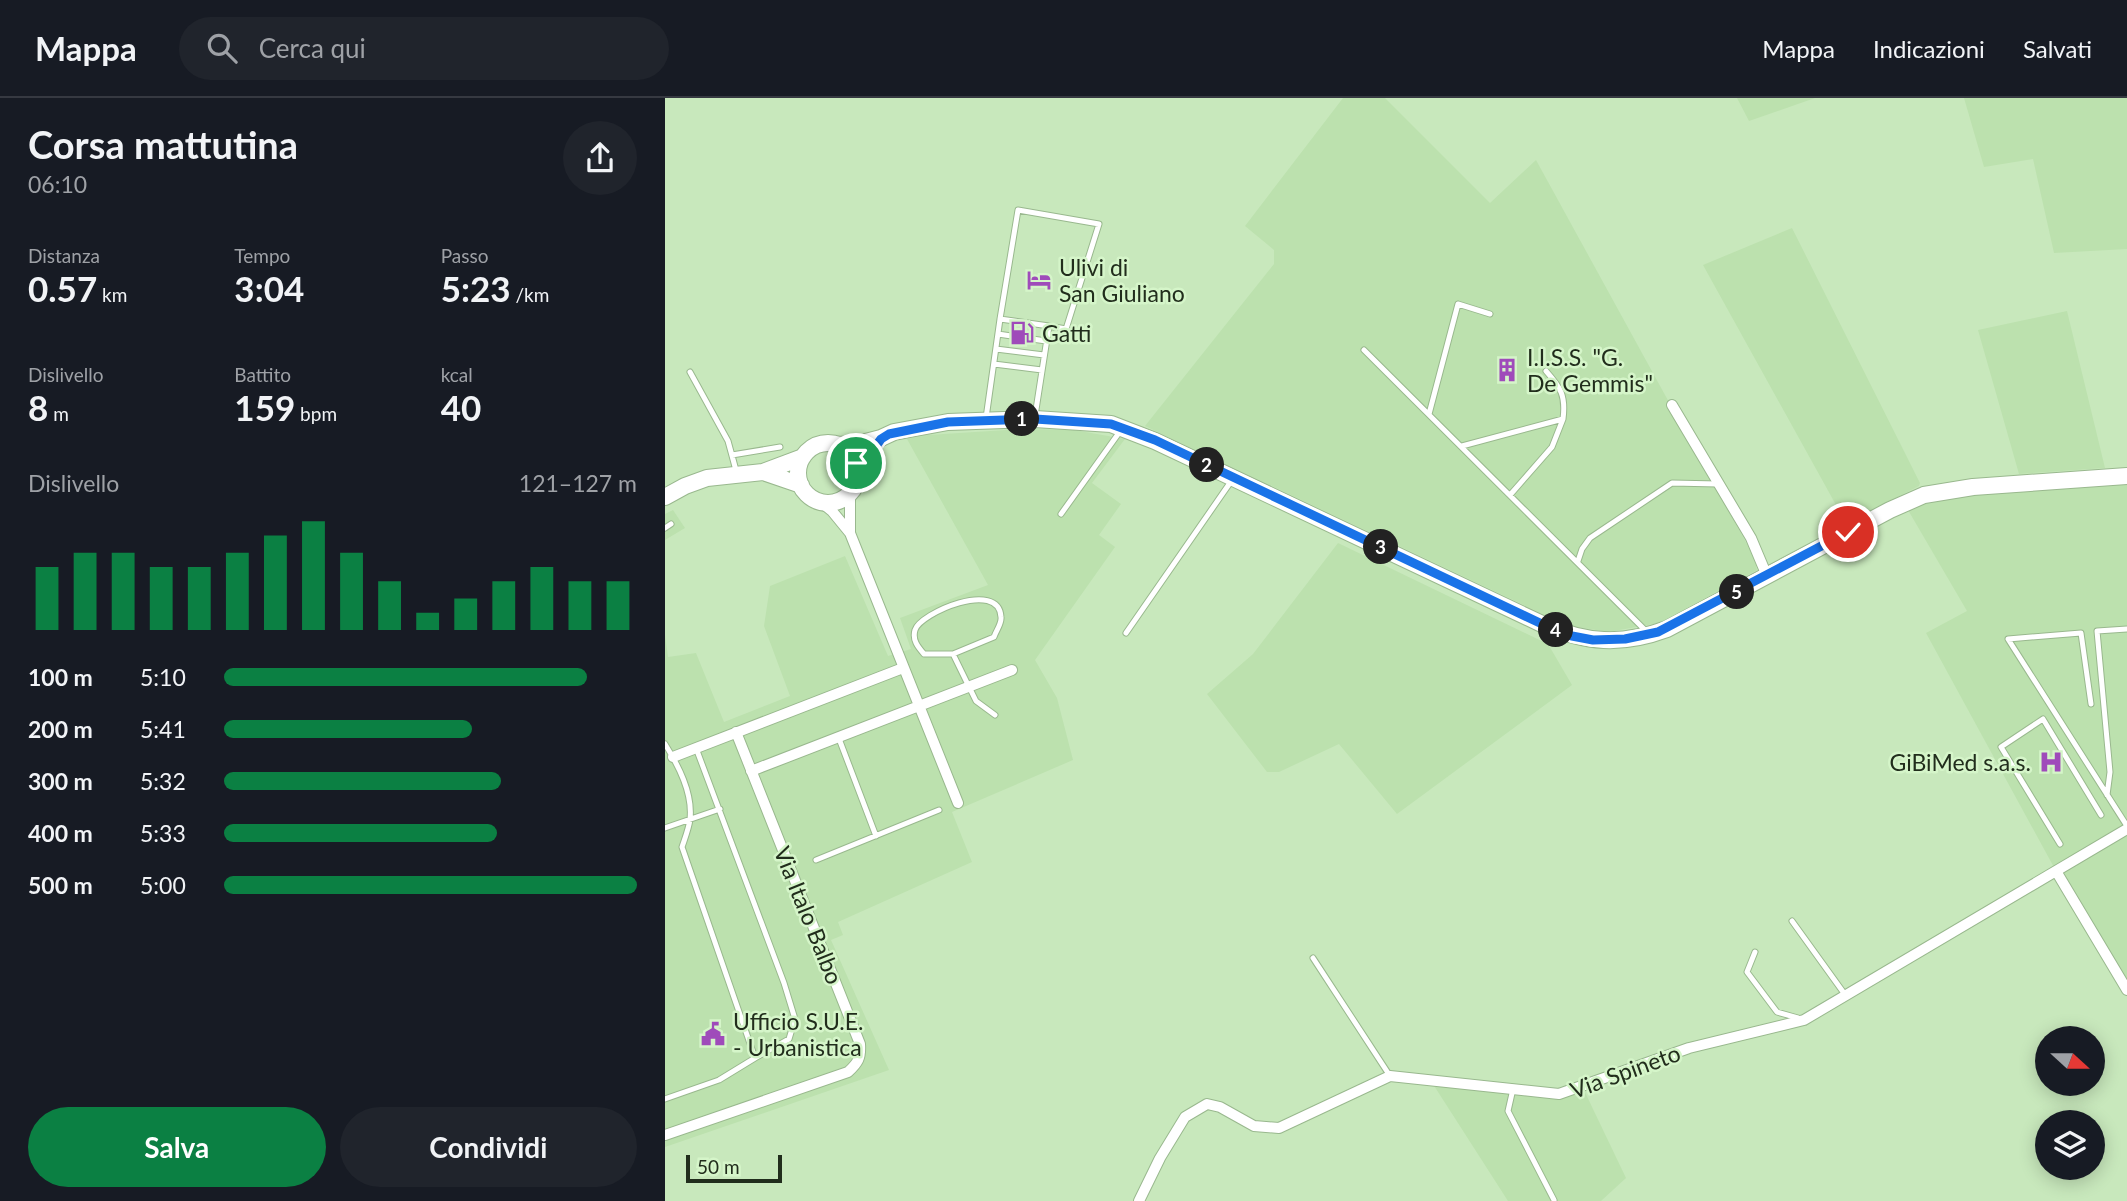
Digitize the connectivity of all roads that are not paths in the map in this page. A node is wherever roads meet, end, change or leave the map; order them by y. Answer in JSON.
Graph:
{"nodes":[{"id":1,"x":1489,"y":314,"type":"dead end"},
{"id":2,"x":1000,"y":319,"type":"junction"},
{"id":3,"x":1049,"y":326,"type":"junction"},
{"id":4,"x":999,"y":334,"type":"junction"},
{"id":5,"x":1047,"y":341,"type":"junction"},
{"id":6,"x":996,"y":349,"type":"junction"},
{"id":7,"x":1364,"y":350,"type":"dead end"},
{"id":8,"x":1044,"y":355,"type":"junction"},
{"id":9,"x":994,"y":364,"type":"junction"},
{"id":10,"x":1042,"y":370,"type":"junction"},
{"id":11,"x":1546,"y":371,"type":"dead end"},
{"id":12,"x":690,"y":372,"type":"dead end"},
{"id":13,"x":1672,"y":405,"type":"dead end"},
{"id":14,"x":1429,"y":414,"type":"junction"},
{"id":15,"x":1035,"y":419,"type":"junction"},
{"id":16,"x":1563,"y":419,"type":"junction"},
{"id":17,"x":986,"y":420,"type":"junction"},
{"id":18,"x":1123,"y":427,"type":"junction"},
{"id":19,"x":881,"y":439,"type":"junction"},
{"id":20,"x":837,"y":445,"type":"junction"},
{"id":21,"x":1462,"y":446,"type":"junction"},
{"id":22,"x":780,"y":447,"type":"dead end"},
{"id":23,"x":733,"y":455,"type":"junction"},
{"id":24,"x":803,"y":457,"type":"junction"},
{"id":25,"x":858,"y":471,"type":"junction"},
{"id":26,"x":763,"y":472,"type":"junction"},
{"id":27,"x":737,"y":474,"type":"junction"},
{"id":28,"x":2127,"y":476,"type":"edge"},
{"id":29,"x":1234,"y":477,"type":"junction"},
{"id":30,"x":1718,"y":484,"type":"junction"},
{"id":31,"x":801,"y":485,"type":"junction"},
{"id":32,"x":850,"y":494,"type":"junction"},
{"id":33,"x":1510,"y":495,"type":"junction"},
{"id":34,"x":665,"y":497,"type":"edge"},
{"id":35,"x":822,"y":503,"type":"junction"},
{"id":36,"x":1061,"y":514,"type":"dead end"},
{"id":37,"x":671,"y":524,"type":"dead end"},
{"id":38,"x":665,"y":528,"type":"edge"},
{"id":39,"x":850,"y":533,"type":"junction"},
{"id":40,"x":1578,"y":561,"type":"junction"},
{"id":41,"x":1767,"y":576,"type":"junction"},
{"id":42,"x":2127,"y":629,"type":"edge"},
{"id":43,"x":1126,"y":633,"type":"dead end"},
{"id":44,"x":1649,"y":635,"type":"junction"},
{"id":45,"x":953,"y":654,"type":"junction"},
{"id":46,"x":903,"y":668,"type":"junction"},
{"id":47,"x":1012,"y":670,"type":"dead end"},
{"id":48,"x":969,"y":687,"type":"junction"},
{"id":49,"x":2091,"y":704,"type":"dead end"},
{"id":50,"x":918,"y":706,"type":"junction"},
{"id":51,"x":995,"y":715,"type":"dead end"},
{"id":52,"x":736,"y":732,"type":"junction"},
{"id":53,"x":838,"y":736,"type":"junction"},
{"id":54,"x":665,"y":744,"type":"edge"},
{"id":55,"x":696,"y":748,"type":"junction"},
{"id":56,"x":673,"y":757,"type":"junction"},
{"id":57,"x":751,"y":771,"type":"junction"},
{"id":58,"x":2108,"y":794,"type":"junction"},
{"id":59,"x":958,"y":803,"type":"dead end"},
{"id":60,"x":720,"y":809,"type":"junction"},
{"id":61,"x":939,"y":810,"type":"dead end"},
{"id":62,"x":2101,"y":815,"type":"dead end"},
{"id":63,"x":690,"y":819,"type":"junction"},
{"id":64,"x":665,"y":828,"type":"edge"},
{"id":65,"x":2127,"y":828,"type":"edge"},
{"id":66,"x":876,"y":835,"type":"junction"},
{"id":67,"x":2060,"y":844,"type":"dead end"},
{"id":68,"x":816,"y":860,"type":"dead end"},
{"id":69,"x":2056,"y":871,"type":"junction"},
{"id":70,"x":1792,"y":921,"type":"dead end"},
{"id":71,"x":1755,"y":953,"type":"dead end"},
{"id":72,"x":1313,"y":958,"type":"dead end"},
{"id":73,"x":2127,"y":990,"type":"edge"},
{"id":74,"x":1846,"y":996,"type":"junction"},
{"id":75,"x":1804,"y":1020,"type":"junction"},
{"id":76,"x":755,"y":1058,"type":"junction"},
{"id":77,"x":1390,"y":1076,"type":"junction"},
{"id":78,"x":1513,"y":1089,"type":"junction"},
{"id":79,"x":665,"y":1099,"type":"edge"},
{"id":80,"x":665,"y":1135,"type":"edge"},
{"id":81,"x":1554,"y":1200,"type":"edge"},
{"id":82,"x":1139,"y":1201,"type":"edge"}],
"edges":[{"from":1,"to":14,"type":"lane"},
{"from":2,"to":3,"type":"lane"},
{"from":2,"to":3,"type":"lane"},
{"from":2,"to":4,"type":"lane"},
{"from":3,"to":5,"type":"lane"},
{"from":4,"to":5,"type":"lane"},
{"from":4,"to":6,"type":"lane"},
{"from":5,"to":8,"type":"lane"},
{"from":6,"to":8,"type":"lane"},
{"from":6,"to":9,"type":"lane"},
{"from":7,"to":14,"type":"lane"},
{"from":8,"to":10,"type":"lane"},
{"from":9,"to":10,"type":"lane"},
{"from":9,"to":17,"type":"lane"},
{"from":10,"to":15,"type":"lane"},
{"from":11,"to":16,"type":"lane"},
{"from":12,"to":23,"type":"lane"},
{"from":13,"to":30,"type":"street"},
{"from":14,"to":21,"type":"lane"},
{"from":15,"to":17,"type":"main road"},
{"from":15,"to":18,"type":"main road"},
{"from":16,"to":21,"type":"lane"},
{"from":16,"to":33,"type":"lane"},
{"from":17,"to":19,"type":"main road"},
{"from":18,"to":29,"type":"main road"},
{"from":18,"to":36,"type":"lane"},
{"from":19,"to":20,"type":"main road"},
{"from":19,"to":25,"type":"main road"},
{"from":20,"to":24,"type":"main road"},
{"from":20,"to":25,"type":"main road"},
{"from":21,"to":33,"type":"lane"},
{"from":22,"to":23,"type":"lane"},
{"from":23,"to":27,"type":"lane"},
{"from":24,"to":26,"type":"main road"},
{"from":24,"to":31,"type":"main road"},
{"from":25,"to":32,"type":"main road"},
{"from":26,"to":27,"type":"main road"},
{"from":26,"to":31,"type":"main road"},
{"from":27,"to":34,"type":"main road"},
{"from":28,"to":41,"type":"main road"},
{"from":29,"to":43,"type":"lane"},
{"from":29,"to":44,"type":"main road"},
{"from":30,"to":40,"type":"lane"},
{"from":30,"to":41,"type":"street"},
{"from":31,"to":35,"type":"main road"},
{"from":32,"to":35,"type":"main road"},
{"from":32,"to":39,"type":"street"},
{"from":33,"to":40,"type":"lane"},
{"from":35,"to":39,"type":"street"},
{"from":37,"to":38,"type":"lane"},
{"from":39,"to":46,"type":"street"},
{"from":40,"to":44,"type":"lane"},
{"from":41,"to":44,"type":"main road"},
{"from":42,"to":58,"type":"lane"},
{"from":45,"to":45,"type":"lane"},
{"from":45,"to":48,"type":"lane"},
{"from":46,"to":50,"type":"street"},
{"from":46,"to":52,"type":"street"},
{"from":47,"to":48,"type":"street"},
{"from":48,"to":50,"type":"street"},
{"from":48,"to":51,"type":"lane"},
{"from":49,"to":58,"type":"lane"},
{"from":50,"to":53,"type":"street"},
{"from":50,"to":59,"type":"street"},
{"from":52,"to":55,"type":"street"},
{"from":52,"to":57,"type":"street","name":"Via Italo Balbo"},
{"from":53,"to":57,"type":"street"},
{"from":53,"to":66,"type":"lane"},
{"from":54,"to":56,"type":"lane"},
{"from":55,"to":56,"type":"street"},
{"from":55,"to":60,"type":"lane"},
{"from":56,"to":63,"type":"lane"},
{"from":57,"to":80,"type":"street","name":"Via Italo Balbo"},
{"from":58,"to":65,"type":"lane"},
{"from":60,"to":63,"type":"lane"},
{"from":60,"to":76,"type":"lane"},
{"from":61,"to":66,"type":"lane"},
{"from":62,"to":67,"type":"lane"},
{"from":63,"to":64,"type":"lane"},
{"from":63,"to":76,"type":"lane"},
{"from":65,"to":69,"type":"street","name":"Via Spineto"},
{"from":66,"to":68,"type":"lane"},
{"from":69,"to":73,"type":"street"},
{"from":69,"to":74,"type":"street","name":"Via Spineto"},
{"from":70,"to":74,"type":"lane"},
{"from":71,"to":75,"type":"lane"},
{"from":72,"to":77,"type":"lane"},
{"from":74,"to":75,"type":"street","name":"Via Spineto"},
{"from":75,"to":78,"type":"street","name":"Via Spineto"},
{"from":76,"to":79,"type":"lane"},
{"from":77,"to":78,"type":"street","name":"Via Spineto"},
{"from":77,"to":82,"type":"street"},
{"from":78,"to":81,"type":"lane"}]}
